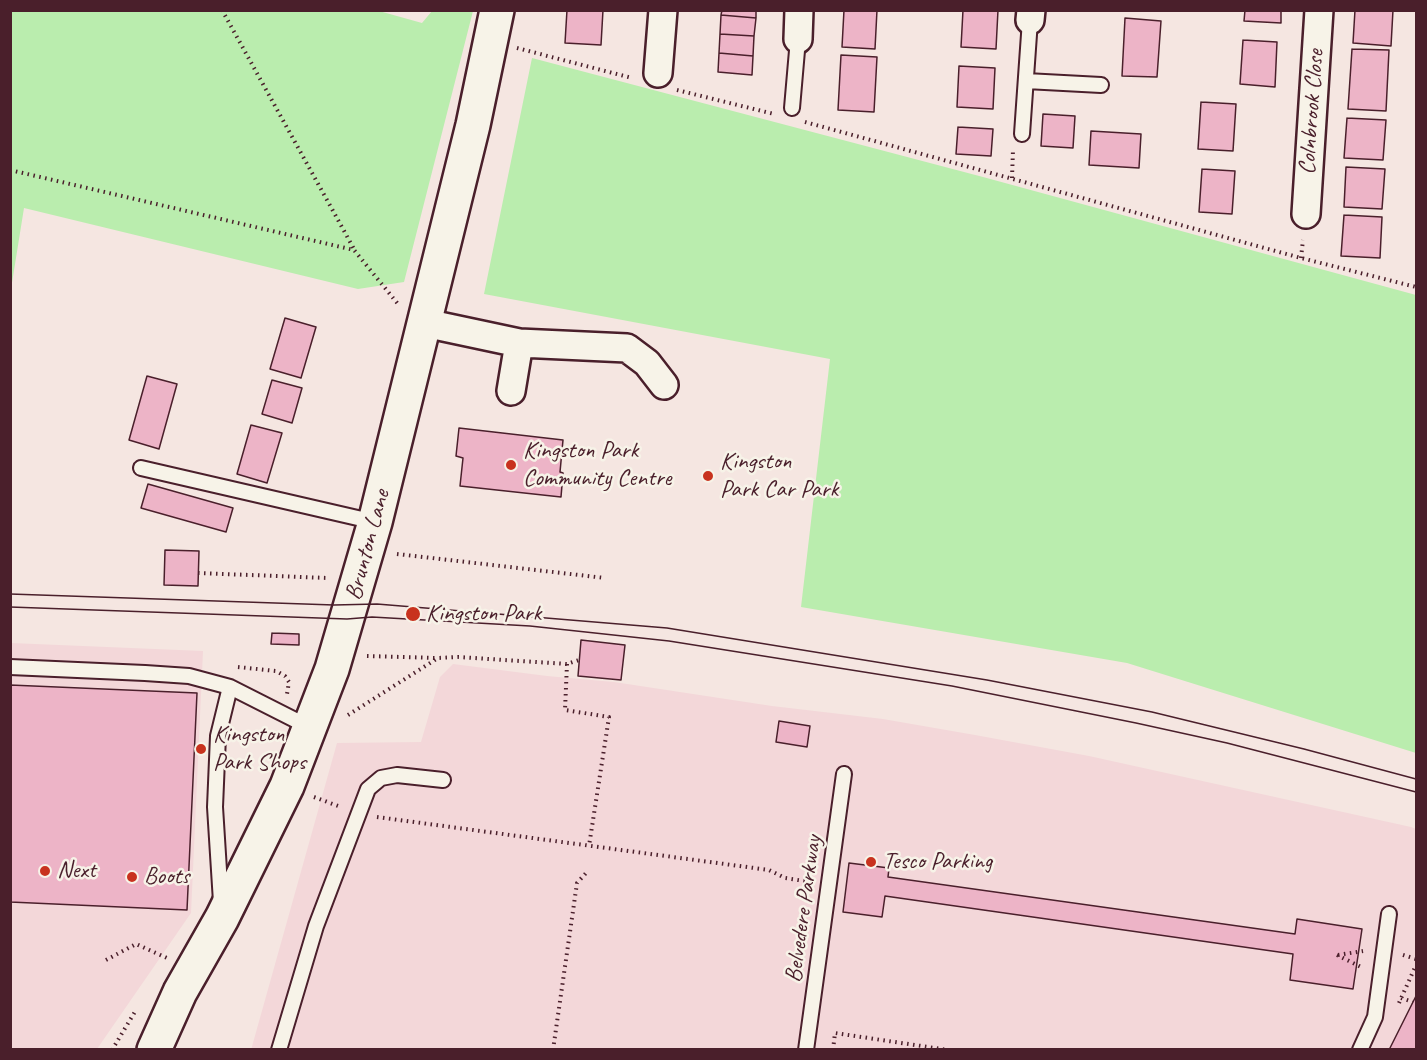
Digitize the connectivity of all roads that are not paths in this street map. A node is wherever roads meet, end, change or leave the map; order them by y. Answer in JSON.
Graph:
{"nodes":[{"id":1,"x":663,"y":10,"type":"edge"},
{"id":2,"x":799,"y":10,"type":"edge"},
{"id":3,"x":1319,"y":10,"type":"edge"},
{"id":4,"x":1030,"y":15,"type":"edge"},
{"id":5,"x":494,"y":26,"type":"edge"},
{"id":6,"x":798,"y":39,"type":"joint"},
{"id":7,"x":653,"y":80,"type":"road end"},
{"id":8,"x":1026,"y":81,"type":"junction"},
{"id":9,"x":1101,"y":85,"type":"dead end"},
{"id":10,"x":786,"y":112,"type":"road end"},
{"id":11,"x":1022,"y":134,"type":"dead end"},
{"id":12,"x":1306,"y":214,"type":"dead end"},
{"id":13,"x":424,"y":323,"type":"junction"},
{"id":14,"x":519,"y":343,"type":"junction"},
{"id":15,"x":664,"y":386,"type":"dead end"},
{"id":16,"x":511,"y":391,"type":"dead end"},
{"id":17,"x":141,"y":468,"type":"dead end"},
{"id":18,"x":375,"y":522,"type":"junction"},
{"id":19,"x":10,"y":668,"type":"edge"},
{"id":20,"x":230,"y":687,"type":"junction"},
{"id":21,"x":311,"y":728,"type":"junction"},
{"id":22,"x":844,"y":774,"type":"dead end"},
{"id":23,"x":443,"y":780,"type":"dead end"},
{"id":24,"x":1389,"y":914,"type":"dead end"},
{"id":25,"x":222,"y":918,"type":"junction"},
{"id":26,"x":154,"y":1050,"type":"edge"},
{"id":27,"x":279,"y":1050,"type":"edge"},
{"id":28,"x":806,"y":1050,"type":"edge"},
{"id":29,"x":1360,"y":1050,"type":"edge"}],
"edges":[{"from":1,"to":7,"type":"street"},
{"from":2,"to":6,"type":"street"},
{"from":3,"to":12,"type":"street","name":"Colnbrook Close"},
{"from":4,"to":8,"type":"lane"},
{"from":5,"to":13,"type":"street","name":"Brunton Lane"},
{"from":6,"to":10,"type":"lane"},
{"from":8,"to":9,"type":"lane"},
{"from":8,"to":11,"type":"lane"},
{"from":13,"to":14,"type":"street"},
{"from":13,"to":18,"type":"street","name":"Brunton Lane"},
{"from":14,"to":15,"type":"street"},
{"from":14,"to":16,"type":"street"},
{"from":17,"to":18,"type":"lane"},
{"from":18,"to":21,"type":"street","name":"Brunton Lane"},
{"from":19,"to":20,"type":"lane"},
{"from":20,"to":21,"type":"lane"},
{"from":20,"to":25,"type":"lane"},
{"from":21,"to":25,"type":"street","name":"Brunton Lane"},
{"from":22,"to":28,"type":"lane","name":"Belvedere Parkway"},
{"from":23,"to":27,"type":"lane"},
{"from":24,"to":29,"type":"lane"},
{"from":25,"to":26,"type":"street","name":"Brunton Lane"}]}
